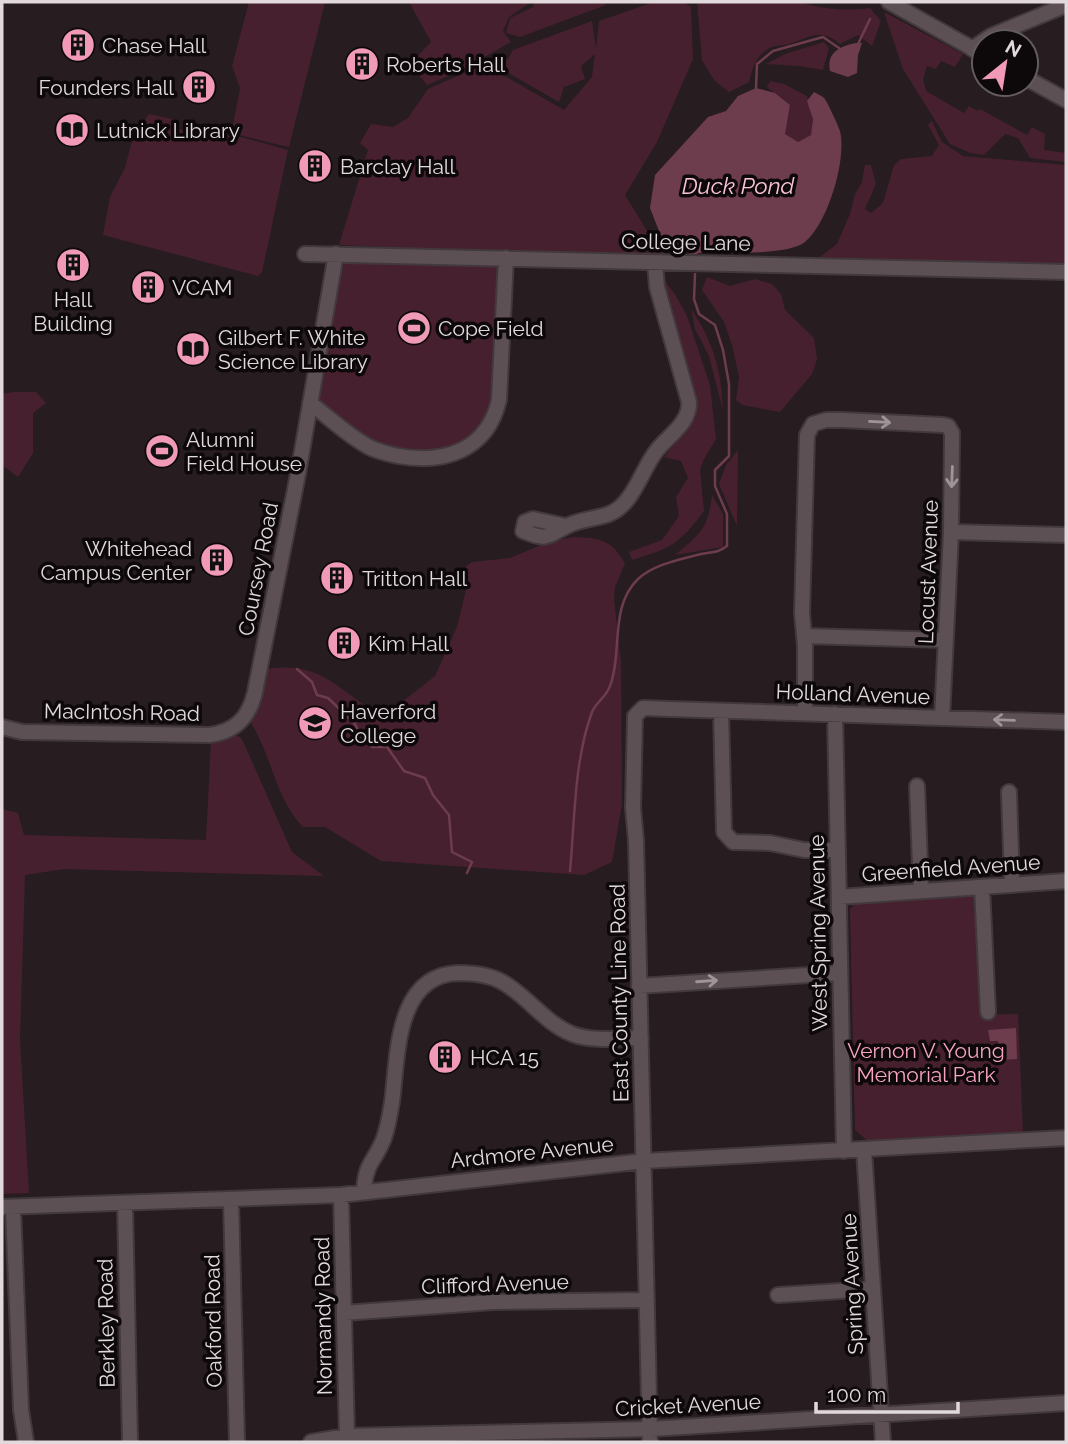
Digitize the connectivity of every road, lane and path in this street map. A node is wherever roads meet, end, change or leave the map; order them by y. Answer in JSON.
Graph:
{"nodes":[{"id":1,"x":889,"y":2,"type":"edge"},
{"id":2,"x":1066,"y":5,"type":"edge"},
{"id":3,"x":1010,"y":28,"type":"edge"},
{"id":4,"x":970,"y":48,"type":"edge"},
{"id":5,"x":1040,"y":86,"type":"edge"},
{"id":6,"x":1066,"y":100,"type":"edge"},
{"id":7,"x":305,"y":254,"type":"dead end"},
{"id":8,"x":336,"y":254,"type":"junction"},
{"id":9,"x":506,"y":258,"type":"junction"},
{"id":10,"x":655,"y":262,"type":"junction"},
{"id":11,"x":1066,"y":272,"type":"edge"},
{"id":12,"x":310,"y":403,"type":"junction"},
{"id":13,"x":566,"y":526,"type":"dead end"},
{"id":14,"x":950,"y":529,"type":"junction"},
{"id":15,"x":1066,"y":536,"type":"edge"},
{"id":16,"x":804,"y":636,"type":"junction"},
{"id":17,"x":946,"y":640,"type":"junction"},
{"id":18,"x":639,"y":711,"type":"joint"},
{"id":19,"x":721,"y":711,"type":"junction"},
{"id":20,"x":804,"y":713,"type":"junction"},
{"id":21,"x":835,"y":714,"type":"junction"},
{"id":22,"x":942,"y":718,"type":"junction"},
{"id":23,"x":1066,"y":722,"type":"edge"},
{"id":24,"x":240,"y":723,"type":"joint"},
{"id":25,"x":2,"y":727,"type":"edge"},
{"id":26,"x":917,"y":786,"type":"dead end"},
{"id":27,"x":1009,"y":792,"type":"dead end"},
{"id":28,"x":838,"y":850,"type":"junction"},
{"id":29,"x":1066,"y":881,"type":"edge"},
{"id":30,"x":1012,"y":884,"type":"junction"},
{"id":31,"x":982,"y":887,"type":"junction"},
{"id":32,"x":921,"y":890,"type":"junction"},
{"id":33,"x":839,"y":897,"type":"junction"},
{"id":34,"x":839,"y":973,"type":"junction"},
{"id":35,"x":639,"y":986,"type":"junction"},
{"id":36,"x":988,"y":1012,"type":"dead end"},
{"id":37,"x":640,"y":1038,"type":"junction"},
{"id":38,"x":1066,"y":1138,"type":"edge"},
{"id":39,"x":864,"y":1150,"type":"junction"},
{"id":40,"x":844,"y":1151,"type":"junction"},
{"id":41,"x":644,"y":1161,"type":"junction"},
{"id":42,"x":365,"y":1192,"type":"junction"},
{"id":43,"x":341,"y":1195,"type":"junction"},
{"id":44,"x":231,"y":1199,"type":"junction"},
{"id":45,"x":125,"y":1204,"type":"junction"},
{"id":46,"x":7,"y":1207,"type":"edge"},
{"id":47,"x":872,"y":1289,"type":"junction"},
{"id":48,"x":778,"y":1295,"type":"dead end"},
{"id":49,"x":647,"y":1300,"type":"junction"},
{"id":50,"x":344,"y":1313,"type":"junction"},
{"id":51,"x":1066,"y":1403,"type":"edge"},
{"id":52,"x":881,"y":1414,"type":"junction"},
{"id":53,"x":347,"y":1436,"type":"junction"},
{"id":54,"x":650,"y":1436,"type":"edge"},
{"id":55,"x":399,"y":1439,"type":"edge"},
{"id":56,"x":26,"y":1442,"type":"edge"},
{"id":57,"x":130,"y":1442,"type":"edge"},
{"id":58,"x":237,"y":1442,"type":"edge"},
{"id":59,"x":311,"y":1442,"type":"edge"},
{"id":60,"x":883,"y":1442,"type":"edge"}],
"edges":[{"from":1,"to":4,"type":"street"},
{"from":2,"to":3,"type":"street"},
{"from":5,"to":6,"type":"street"},
{"from":7,"to":8,"type":"street","name":"College Lane"},
{"from":8,"to":9,"type":"street","name":"College Lane"},
{"from":8,"to":12,"type":"street","name":"Coursey Road"},
{"from":9,"to":10,"type":"street","name":"College Lane"},
{"from":9,"to":12,"type":"street"},
{"from":10,"to":11,"type":"street","name":"College Lane"},
{"from":10,"to":13,"type":"street"},
{"from":12,"to":24,"type":"street","name":"Coursey Road"},
{"from":14,"to":15,"type":"street"},
{"from":16,"to":14,"type":"street","name":"Locust Avenue","one_way":true},
{"from":14,"to":17,"type":"street","name":"Locust Avenue"},
{"from":16,"to":17,"type":"street"},
{"from":16,"to":20,"type":"street"},
{"from":17,"to":22,"type":"street","name":"Locust Avenue"},
{"from":18,"to":19,"type":"street","name":"Holland Avenue"},
{"from":18,"to":35,"type":"street","name":"East County Line Road"},
{"from":19,"to":20,"type":"street","name":"Holland Avenue"},
{"from":19,"to":28,"type":"street"},
{"from":20,"to":21,"type":"street","name":"Holland Avenue"},
{"from":21,"to":22,"type":"street","name":"Holland Avenue"},
{"from":21,"to":28,"type":"street","name":"West Spring Avenue"},
{"from":23,"to":22,"type":"street","name":"Holland Avenue","one_way":true},
{"from":24,"to":25,"type":"street","name":"MacIntosh Road"},
{"from":26,"to":32,"type":"street"},
{"from":27,"to":30,"type":"street"},
{"from":28,"to":33,"type":"street","name":"West Spring Avenue"},
{"from":29,"to":30,"type":"street","name":"Greenfield Avenue"},
{"from":30,"to":31,"type":"street","name":"Greenfield Avenue"},
{"from":31,"to":32,"type":"street","name":"Greenfield Avenue"},
{"from":31,"to":36,"type":"street"},
{"from":32,"to":33,"type":"street","name":"Greenfield Avenue"},
{"from":33,"to":34,"type":"street","name":"West Spring Avenue"},
{"from":35,"to":34,"type":"street","one_way":true},
{"from":34,"to":40,"type":"street","name":"West Spring Avenue"},
{"from":35,"to":37,"type":"street","name":"East County Line Road"},
{"from":37,"to":41,"type":"street","name":"East County Line Road"},
{"from":37,"to":42,"type":"street"},
{"from":38,"to":39,"type":"street","name":"Ardmore Avenue"},
{"from":39,"to":40,"type":"street","name":"Ardmore Avenue"},
{"from":39,"to":47,"type":"street","name":"Spring Avenue"},
{"from":40,"to":41,"type":"street","name":"Ardmore Avenue"},
{"from":41,"to":42,"type":"street","name":"Ardmore Avenue"},
{"from":41,"to":49,"type":"street","name":"East County Line Road"},
{"from":42,"to":43,"type":"street","name":"Ardmore Avenue"},
{"from":43,"to":44,"type":"street","name":"Ardmore Avenue"},
{"from":43,"to":50,"type":"street","name":"Normandy Road"},
{"from":44,"to":45,"type":"street","name":"Ardmore Avenue"},
{"from":44,"to":58,"type":"street","name":"Oakford Road"},
{"from":45,"to":46,"type":"street","name":"Ardmore Avenue"},
{"from":45,"to":57,"type":"street","name":"Berkley Road"},
{"from":46,"to":56,"type":"street"},
{"from":47,"to":48,"type":"street"},
{"from":47,"to":52,"type":"street","name":"Spring Avenue"},
{"from":49,"to":50,"type":"street","name":"Clifford Avenue"},
{"from":49,"to":54,"type":"street","name":"East County Line Road"},
{"from":50,"to":53,"type":"street","name":"Normandy Road"},
{"from":51,"to":52,"type":"street","name":"Cricket Avenue"},
{"from":52,"to":54,"type":"street","name":"Cricket Avenue"},
{"from":52,"to":60,"type":"street","name":"Spring Avenue"},
{"from":53,"to":55,"type":"street","name":"Cricket Avenue"},
{"from":53,"to":59,"type":"street","name":"Cricket Avenue"},
{"from":54,"to":55,"type":"street","name":"Cricket Avenue"}]}
